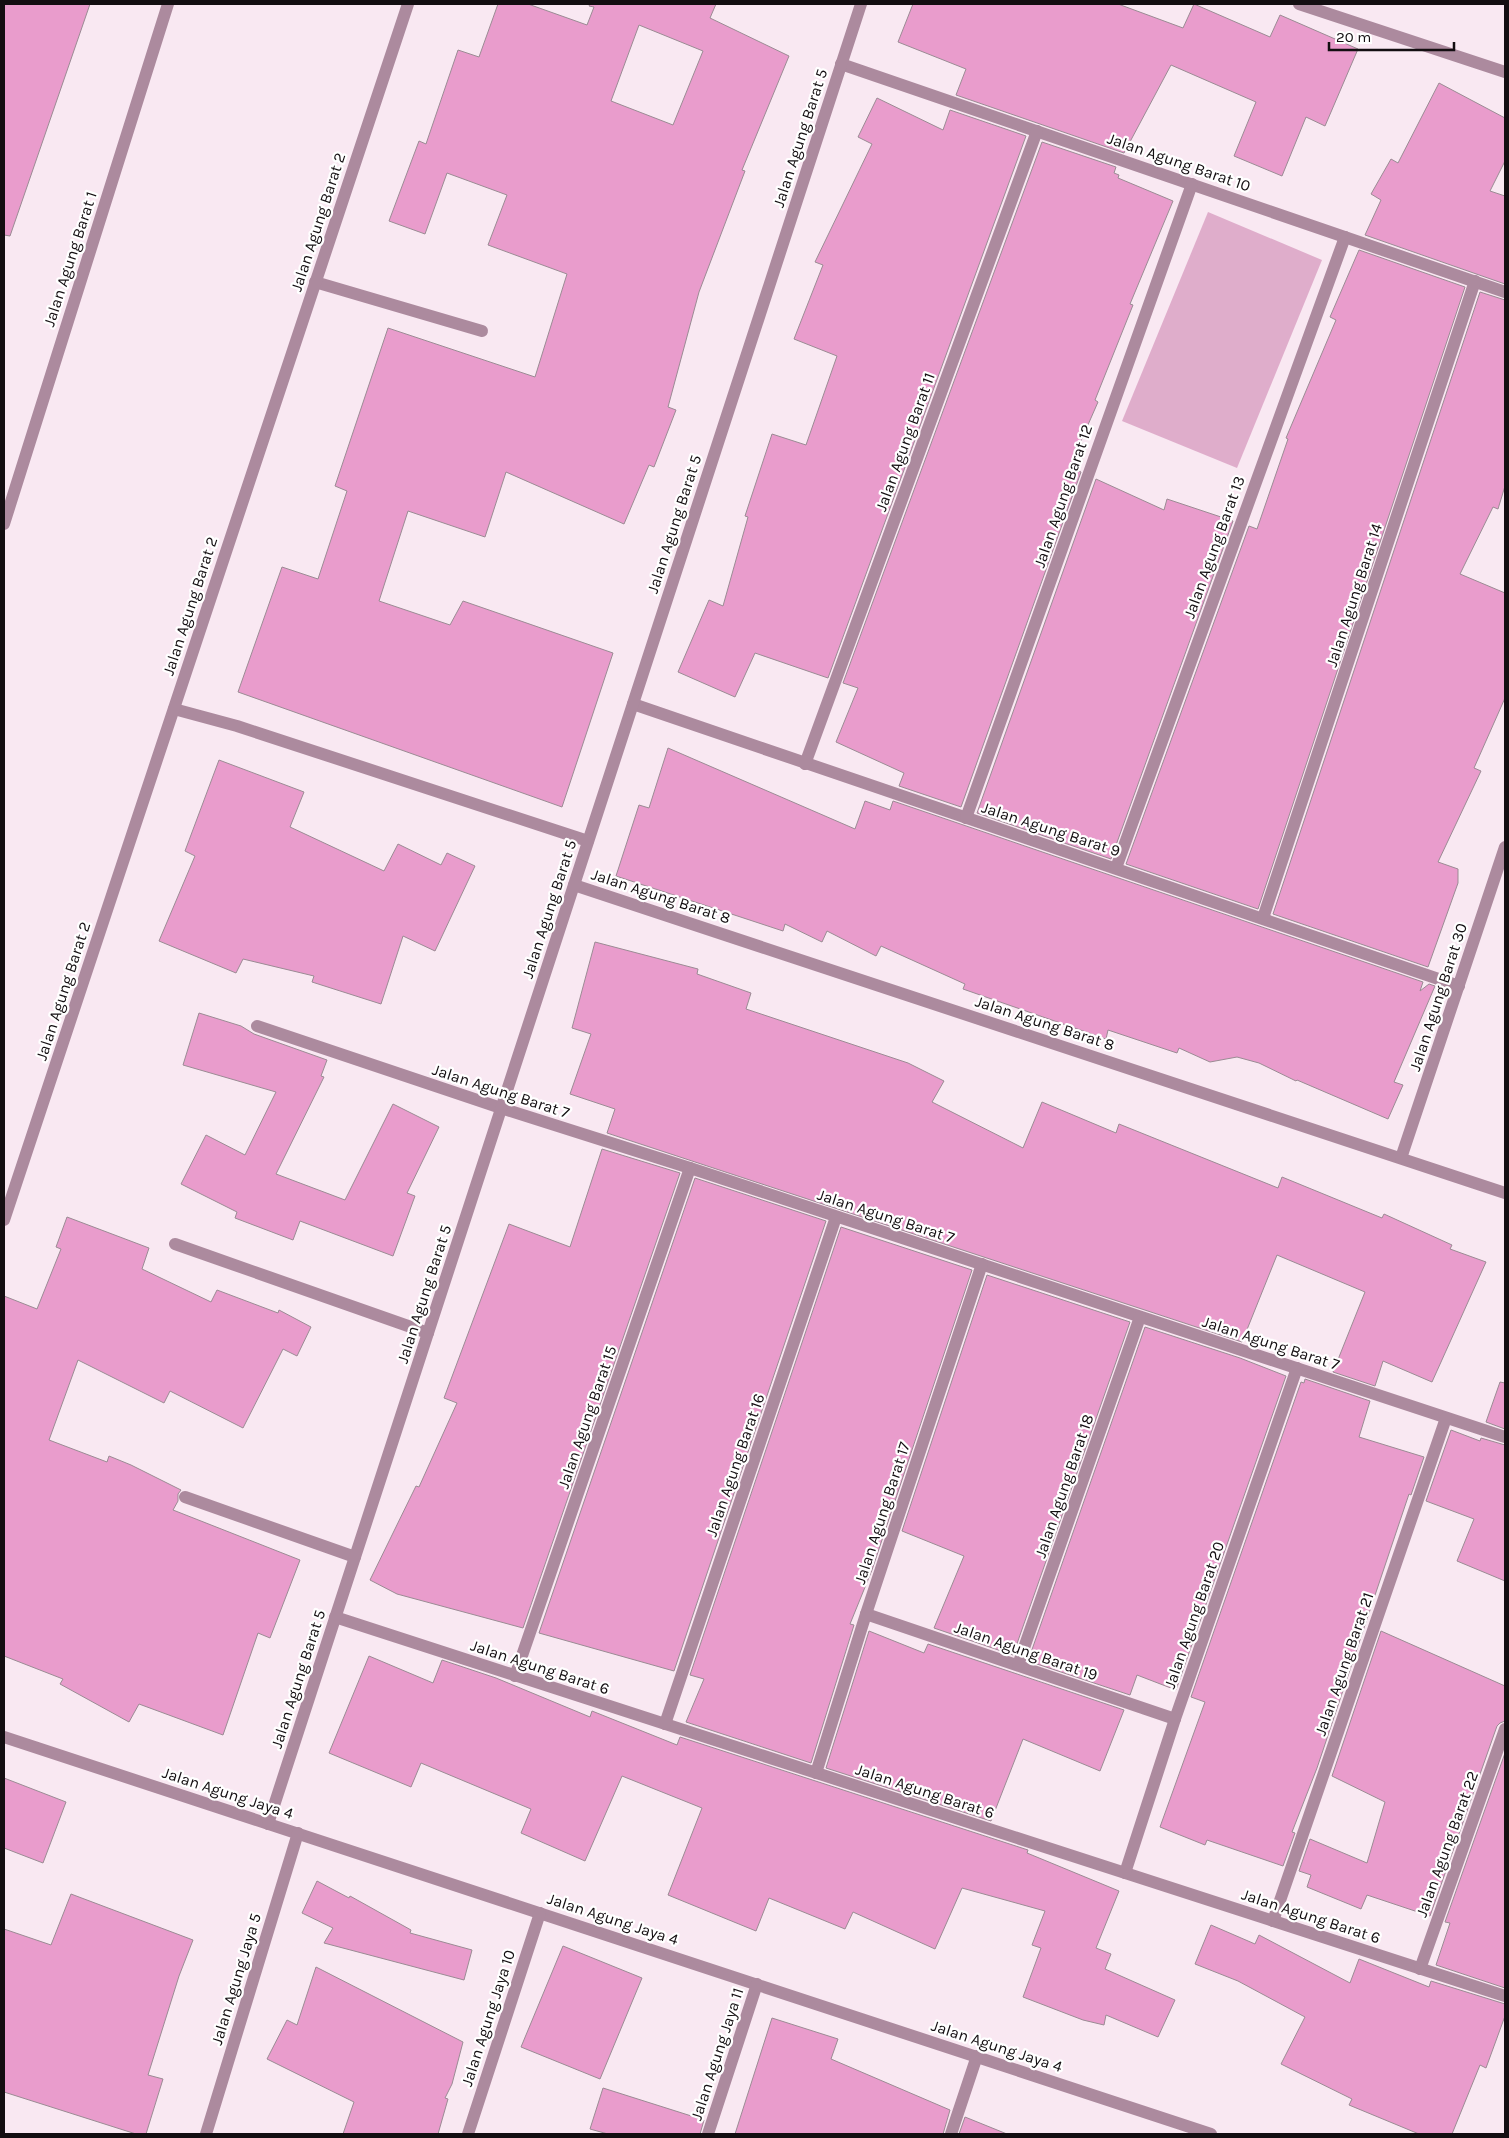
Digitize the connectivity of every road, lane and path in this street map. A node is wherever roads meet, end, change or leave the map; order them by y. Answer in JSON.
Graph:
{"nodes":[{"id":1,"x":168,"y":4,"type":"edge"},
{"id":2,"x":408,"y":4,"type":"edge"},
{"id":3,"x":861,"y":4,"type":"edge"},
{"id":4,"x":1299,"y":4,"type":"edge"},
{"id":5,"x":841,"y":64,"type":"junction"},
{"id":6,"x":1505,"y":72,"type":"edge"},
{"id":7,"x":1037,"y":131,"type":"junction"},
{"id":8,"x":1192,"y":184,"type":"junction"},
{"id":9,"x":1344,"y":236,"type":"junction"},
{"id":10,"x":1475,"y":281,"type":"junction"},
{"id":11,"x":315,"y":282,"type":"junction"},
{"id":12,"x":1505,"y":292,"type":"edge"},
{"id":13,"x":482,"y":331,"type":"dead end"},
{"id":14,"x":4,"y":524,"type":"edge"},
{"id":15,"x":633,"y":704,"type":"junction"},
{"id":16,"x":174,"y":709,"type":"junction"},
{"id":17,"x":805,"y":764,"type":"junction"},
{"id":18,"x":966,"y":818,"type":"junction"},
{"id":19,"x":588,"y":841,"type":"junction"},
{"id":20,"x":1505,"y":846,"type":"edge"},
{"id":21,"x":1116,"y":868,"type":"junction"},
{"id":22,"x":574,"y":885,"type":"junction"},
{"id":23,"x":1264,"y":918,"type":"junction"},
{"id":24,"x":1458,"y":986,"type":"junction"},
{"id":25,"x":257,"y":1026,"type":"dead end"},
{"id":26,"x":501,"y":1108,"type":"junction"},
{"id":27,"x":1401,"y":1158,"type":"junction"},
{"id":28,"x":690,"y":1168,"type":"junction"},
{"id":29,"x":1505,"y":1193,"type":"edge"},
{"id":30,"x":836,"y":1217,"type":"junction"},
{"id":31,"x":4,"y":1220,"type":"edge"},
{"id":32,"x":175,"y":1244,"type":"dead end"},
{"id":33,"x":982,"y":1264,"type":"junction"},
{"id":34,"x":1140,"y":1317,"type":"junction"},
{"id":35,"x":428,"y":1333,"type":"junction"},
{"id":36,"x":1296,"y":1368,"type":"junction"},
{"id":37,"x":1446,"y":1418,"type":"junction"},
{"id":38,"x":1505,"y":1437,"type":"edge"},
{"id":39,"x":185,"y":1497,"type":"dead end"},
{"id":40,"x":355,"y":1557,"type":"junction"},
{"id":41,"x":866,"y":1614,"type":"junction"},
{"id":42,"x":335,"y":1617,"type":"junction"},
{"id":43,"x":1018,"y":1665,"type":"junction"},
{"id":44,"x":515,"y":1676,"type":"junction"},
{"id":45,"x":1175,"y":1719,"type":"junction"},
{"id":46,"x":665,"y":1724,"type":"junction"},
{"id":47,"x":1505,"y":1729,"type":"edge"},
{"id":48,"x":4,"y":1737,"type":"edge"},
{"id":49,"x":816,"y":1773,"type":"junction"},
{"id":50,"x":268,"y":1824,"type":"junction"},
{"id":51,"x":298,"y":1833,"type":"junction"},
{"id":52,"x":1125,"y":1873,"type":"junction"},
{"id":53,"x":540,"y":1912,"type":"junction"},
{"id":54,"x":1273,"y":1921,"type":"junction"},
{"id":55,"x":1420,"y":1969,"type":"junction"},
{"id":56,"x":757,"y":1984,"type":"junction"},
{"id":57,"x":1505,"y":1996,"type":"edge"},
{"id":58,"x":977,"y":2056,"type":"junction"},
{"id":59,"x":1204,"y":2133,"type":"edge"},
{"id":60,"x":206,"y":2134,"type":"edge"},
{"id":61,"x":468,"y":2134,"type":"edge"},
{"id":62,"x":708,"y":2134,"type":"edge"},
{"id":63,"x":951,"y":2134,"type":"edge"}],
"edges":[{"from":1,"to":14,"type":"street","name":"Jalan Agung Barat 1"},
{"from":2,"to":11,"type":"street","name":"Jalan Agung Barat 2"},
{"from":3,"to":5,"type":"street","name":"Jalan Agung Barat 5"},
{"from":4,"to":6,"type":"street"},
{"from":5,"to":7,"type":"street","name":"Jalan Agung Barat 10"},
{"from":5,"to":15,"type":"street","name":"Jalan Agung Barat 5"},
{"from":7,"to":8,"type":"street","name":"Jalan Agung Barat 10"},
{"from":7,"to":17,"type":"street","name":"Jalan Agung Barat 11"},
{"from":8,"to":9,"type":"street","name":"Jalan Agung Barat 10"},
{"from":8,"to":18,"type":"street","name":"Jalan Agung Barat 12"},
{"from":9,"to":10,"type":"street","name":"Jalan Agung Barat 10"},
{"from":9,"to":21,"type":"street","name":"Jalan Agung Barat 13"},
{"from":10,"to":12,"type":"street","name":"Jalan Agung Barat 10"},
{"from":10,"to":23,"type":"street","name":"Jalan Agung Barat 14"},
{"from":11,"to":13,"type":"street"},
{"from":11,"to":16,"type":"street","name":"Jalan Agung Barat 2"},
{"from":15,"to":17,"type":"street","name":"Jalan Agung Barat 9"},
{"from":15,"to":19,"type":"street","name":"Jalan Agung Barat 5"},
{"from":16,"to":19,"type":"street"},
{"from":16,"to":31,"type":"street","name":"Jalan Agung Barat 2"},
{"from":17,"to":18,"type":"street","name":"Jalan Agung Barat 9"},
{"from":18,"to":21,"type":"street","name":"Jalan Agung Barat 9"},
{"from":19,"to":22,"type":"street","name":"Jalan Agung Barat 5"},
{"from":20,"to":24,"type":"street","name":"Jalan Agung Barat 30"},
{"from":21,"to":23,"type":"street","name":"Jalan Agung Barat 9"},
{"from":22,"to":26,"type":"street","name":"Jalan Agung Barat 5"},
{"from":22,"to":27,"type":"street","name":"Jalan Agung Barat 8"},
{"from":23,"to":24,"type":"street","name":"Jalan Agung Barat 9"},
{"from":24,"to":27,"type":"street","name":"Jalan Agung Barat 30"},
{"from":25,"to":26,"type":"street","name":"Jalan Agung Barat 7"},
{"from":26,"to":28,"type":"street","name":"Jalan Agung Barat 7"},
{"from":26,"to":35,"type":"street","name":"Jalan Agung Barat 5"},
{"from":27,"to":29,"type":"street","name":"Jalan Agung Barat 8"},
{"from":28,"to":30,"type":"street","name":"Jalan Agung Barat 7"},
{"from":28,"to":44,"type":"street","name":"Jalan Agung Barat 15"},
{"from":30,"to":33,"type":"street","name":"Jalan Agung Barat 7"},
{"from":30,"to":46,"type":"street","name":"Jalan Agung Barat 16"},
{"from":32,"to":35,"type":"street"},
{"from":33,"to":34,"type":"street","name":"Jalan Agung Barat 7"},
{"from":33,"to":41,"type":"street","name":"Jalan Agung Barat 17"},
{"from":34,"to":36,"type":"street","name":"Jalan Agung Barat 7"},
{"from":34,"to":43,"type":"street","name":"Jalan Agung Barat 18"},
{"from":35,"to":40,"type":"street","name":"Jalan Agung Barat 5"},
{"from":36,"to":37,"type":"street","name":"Jalan Agung Barat 7"},
{"from":36,"to":45,"type":"street","name":"Jalan Agung Barat 20"},
{"from":37,"to":38,"type":"street","name":"Jalan Agung Barat 7"},
{"from":37,"to":54,"type":"street","name":"Jalan Agung Barat 21"},
{"from":39,"to":40,"type":"street"},
{"from":40,"to":42,"type":"street","name":"Jalan Agung Barat 5"},
{"from":41,"to":43,"type":"street","name":"Jalan Agung Barat 19"},
{"from":41,"to":49,"type":"street","name":"Jalan Agung Barat 17"},
{"from":42,"to":44,"type":"street","name":"Jalan Agung Barat 6"},
{"from":42,"to":50,"type":"street","name":"Jalan Agung Barat 5"},
{"from":43,"to":45,"type":"street","name":"Jalan Agung Barat 19"},
{"from":44,"to":46,"type":"street","name":"Jalan Agung Barat 6"},
{"from":45,"to":52,"type":"street","name":"Jalan Agung Barat 20"},
{"from":46,"to":49,"type":"street","name":"Jalan Agung Barat 6"},
{"from":47,"to":55,"type":"street","name":"Jalan Agung Barat 22"},
{"from":48,"to":50,"type":"street","name":"Jalan Agung Jaya 4"},
{"from":49,"to":52,"type":"street","name":"Jalan Agung Barat 6"},
{"from":50,"to":51,"type":"street","name":"Jalan Agung Jaya 4"},
{"from":51,"to":53,"type":"street","name":"Jalan Agung Jaya 4"},
{"from":51,"to":60,"type":"street","name":"Jalan Agung Jaya 5"},
{"from":52,"to":54,"type":"street","name":"Jalan Agung Barat 6"},
{"from":53,"to":56,"type":"street","name":"Jalan Agung Jaya 4"},
{"from":53,"to":61,"type":"street","name":"Jalan Agung Jaya 10"},
{"from":54,"to":55,"type":"street","name":"Jalan Agung Barat 6"},
{"from":55,"to":57,"type":"street","name":"Jalan Agung Barat 6"},
{"from":56,"to":58,"type":"street","name":"Jalan Agung Jaya 4"},
{"from":56,"to":62,"type":"street","name":"Jalan Agung Jaya 11"},
{"from":58,"to":59,"type":"street","name":"Jalan Agung Jaya 4"},
{"from":58,"to":63,"type":"street"}]}
